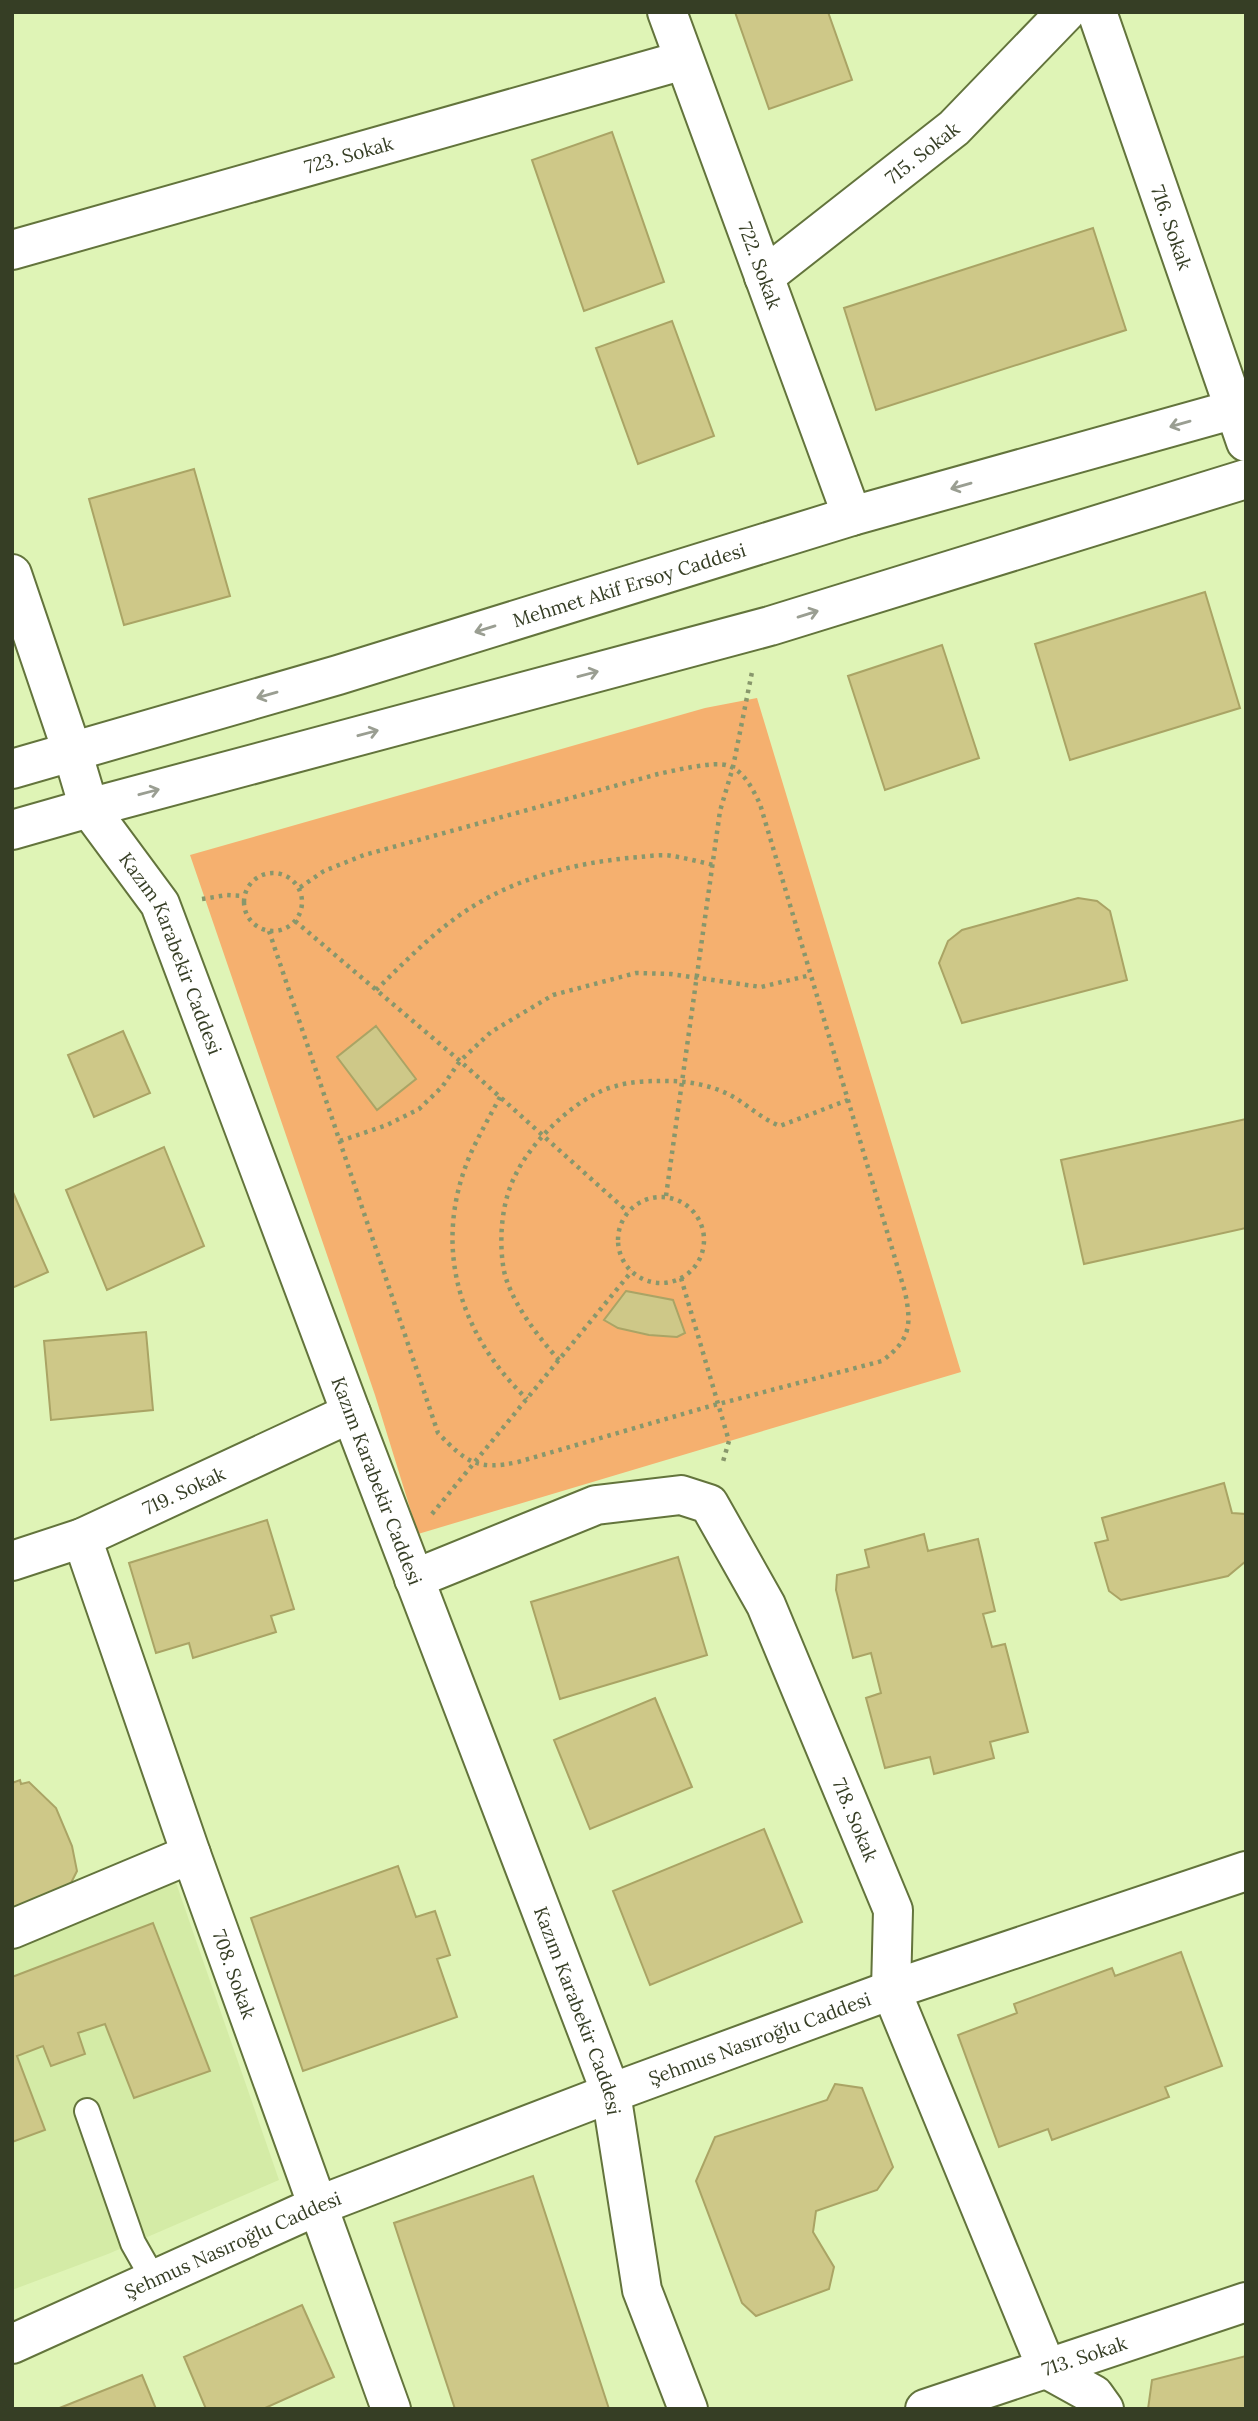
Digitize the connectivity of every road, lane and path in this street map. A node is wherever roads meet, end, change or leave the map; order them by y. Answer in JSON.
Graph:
{"nodes":[{"id":1,"x":667,"y":12,"type":"edge"},
{"id":2,"x":1066,"y":12,"type":"edge"},
{"id":3,"x":1097,"y":12,"type":"edge"},
{"id":4,"x":684,"y":60,"type":"junction"},
{"id":5,"x":12,"y":250,"type":"edge"},
{"id":6,"x":764,"y":277,"type":"junction"},
{"id":7,"x":1242,"y":419,"type":"edge"},
{"id":8,"x":1246,"y":479,"type":"edge"},
{"id":9,"x":852,"y":516,"type":"junction"},
{"id":10,"x":12,"y":574,"type":"edge"},
{"id":11,"x":770,"y":626,"type":"junction"},
{"id":12,"x":72,"y":751,"type":"junction"},
{"id":13,"x":733,"y":767,"type":"junction"},
{"id":14,"x":12,"y":768,"type":"edge"},
{"id":15,"x":89,"y":808,"type":"junction"},
{"id":16,"x":12,"y":830,"type":"edge"},
{"id":17,"x":714,"y":865,"type":"junction"},
{"id":18,"x":299,"y":888,"type":"junction"},
{"id":19,"x":295,"y":921,"type":"junction"},
{"id":20,"x":269,"y":931,"type":"junction"},
{"id":21,"x":811,"y":975,"type":"junction"},
{"id":22,"x":696,"y":977,"type":"junction"},
{"id":23,"x":376,"y":990,"type":"junction"},
{"id":24,"x":460,"y":1061,"type":"junction"},
{"id":25,"x":682,"y":1082,"type":"junction"},
{"id":26,"x":500,"y":1097,"type":"junction"},
{"id":27,"x":848,"y":1100,"type":"junction"},
{"id":28,"x":543,"y":1135,"type":"junction"},
{"id":29,"x":340,"y":1141,"type":"junction"},
{"id":30,"x":666,"y":1196,"type":"junction"},
{"id":31,"x":628,"y":1212,"type":"junction"},
{"id":32,"x":632,"y":1271,"type":"junction"},
{"id":33,"x":681,"y":1278,"type":"junction"},
{"id":34,"x":559,"y":1360,"type":"junction"},
{"id":35,"x":527,"y":1399,"type":"junction"},
{"id":36,"x":718,"y":1404,"type":"junction"},
{"id":37,"x":351,"y":1413,"type":"junction"},
{"id":38,"x":474,"y":1463,"type":"junction"},
{"id":39,"x":709,"y":1504,"type":"junction"},
{"id":40,"x":82,"y":1538,"type":"junction"},
{"id":41,"x":12,"y":1561,"type":"edge"},
{"id":42,"x":409,"y":1564,"type":"junction"},
{"id":43,"x":191,"y":1854,"type":"junction"},
{"id":44,"x":1246,"y":1871,"type":"edge"},
{"id":45,"x":12,"y":1929,"type":"edge"},
{"id":46,"x":891,"y":1990,"type":"junction"},
{"id":47,"x":611,"y":2093,"type":"junction"},
{"id":48,"x":87,"y":2111,"type":"dead end"},
{"id":49,"x":317,"y":2206,"type":"junction"},
{"id":50,"x":154,"y":2280,"type":"junction"},
{"id":51,"x":1246,"y":2302,"type":"edge"},
{"id":52,"x":12,"y":2344,"type":"edge"},
{"id":53,"x":1046,"y":2368,"type":"junction"},
{"id":54,"x":391,"y":2409,"type":"edge"},
{"id":55,"x":688,"y":2409,"type":"edge"},
{"id":56,"x":925,"y":2409,"type":"edge"},
{"id":57,"x":1104,"y":2409,"type":"edge"}],
"edges":[{"from":1,"to":4,"type":"street","name":"722. Sokak"},
{"from":2,"to":6,"type":"street","name":"715. Sokak"},
{"from":3,"to":7,"type":"street","name":"716. Sokak"},
{"from":4,"to":5,"type":"street","name":"723. Sokak"},
{"from":4,"to":6,"type":"street","name":"722. Sokak"},
{"from":6,"to":9,"type":"street","name":"722. Sokak"},
{"from":7,"to":9,"type":"street","name":"Mehmet Akif Ersoy Caddesi","one_way":true},
{"from":11,"to":8,"type":"street","one_way":true},
{"from":9,"to":12,"type":"street","name":"Mehmet Akif Ersoy Caddesi","one_way":true},
{"from":10,"to":12,"type":"street","name":"Kazım Karabekir Caddesi"},
{"from":11,"to":13,"type":"path"},
{"from":15,"to":11,"type":"street","one_way":true},
{"from":12,"to":14,"type":"street","name":"Mehmet Akif Ersoy Caddesi"},
{"from":12,"to":15,"type":"street","name":"Kazım Karabekir Caddesi"},
{"from":13,"to":17,"type":"path"},
{"from":13,"to":18,"type":"path"},
{"from":13,"to":21,"type":"path"},
{"from":15,"to":16,"type":"street"},
{"from":15,"to":37,"type":"street","name":"Kazım Karabekir Caddesi"},
{"from":17,"to":22,"type":"path"},
{"from":17,"to":23,"type":"path"},
{"from":18,"to":19,"type":"path"},
{"from":18,"to":20,"type":"path"},
{"from":19,"to":20,"type":"path"},
{"from":19,"to":23,"type":"path"},
{"from":20,"to":29,"type":"path"},
{"from":21,"to":22,"type":"path"},
{"from":21,"to":27,"type":"path"},
{"from":22,"to":24,"type":"path"},
{"from":22,"to":25,"type":"path"},
{"from":23,"to":24,"type":"path"},
{"from":24,"to":26,"type":"path"},
{"from":24,"to":29,"type":"path"},
{"from":25,"to":27,"type":"path"},
{"from":25,"to":28,"type":"path"},
{"from":25,"to":30,"type":"path"},
{"from":26,"to":28,"type":"path"},
{"from":26,"to":35,"type":"path"},
{"from":27,"to":36,"type":"path"},
{"from":28,"to":31,"type":"path"},
{"from":28,"to":34,"type":"path"},
{"from":29,"to":38,"type":"path"},
{"from":30,"to":31,"type":"path"},
{"from":30,"to":33,"type":"path"},
{"from":31,"to":32,"type":"path"},
{"from":32,"to":33,"type":"path"},
{"from":32,"to":34,"type":"path"},
{"from":33,"to":36,"type":"path"},
{"from":34,"to":35,"type":"path"},
{"from":35,"to":38,"type":"path"},
{"from":36,"to":38,"type":"path"},
{"from":36,"to":39,"type":"path"},
{"from":37,"to":40,"type":"street","name":"719. Sokak"},
{"from":37,"to":42,"type":"street","name":"Kazım Karabekir Caddesi"},
{"from":38,"to":42,"type":"path"},
{"from":39,"to":42,"type":"street"},
{"from":39,"to":46,"type":"street","name":"718. Sokak"},
{"from":40,"to":41,"type":"street","name":"719. Sokak"},
{"from":40,"to":43,"type":"street","name":"708. Sokak"},
{"from":42,"to":47,"type":"street","name":"Kazım Karabekir Caddesi"},
{"from":43,"to":45,"type":"street"},
{"from":43,"to":49,"type":"street","name":"708. Sokak"},
{"from":44,"to":46,"type":"street","name":"Şehmus Nasıroğlu Caddesi"},
{"from":46,"to":47,"type":"street","name":"Şehmus Nasıroğlu Caddesi"},
{"from":46,"to":53,"type":"street","name":"718. Sokak"},
{"from":47,"to":49,"type":"street","name":"Şehmus Nasıroğlu Caddesi"},
{"from":47,"to":55,"type":"street","name":"Kazım Karabekir Caddesi"},
{"from":48,"to":50,"type":"lane"},
{"from":49,"to":50,"type":"street","name":"Şehmus Nasıroğlu Caddesi"},
{"from":49,"to":54,"type":"street","name":"708. Sokak"},
{"from":50,"to":52,"type":"street","name":"Şehmus Nasıroğlu Caddesi"},
{"from":51,"to":53,"type":"street","name":"713. Sokak"},
{"from":53,"to":56,"type":"street","name":"713. Sokak"},
{"from":53,"to":57,"type":"street"}]}
